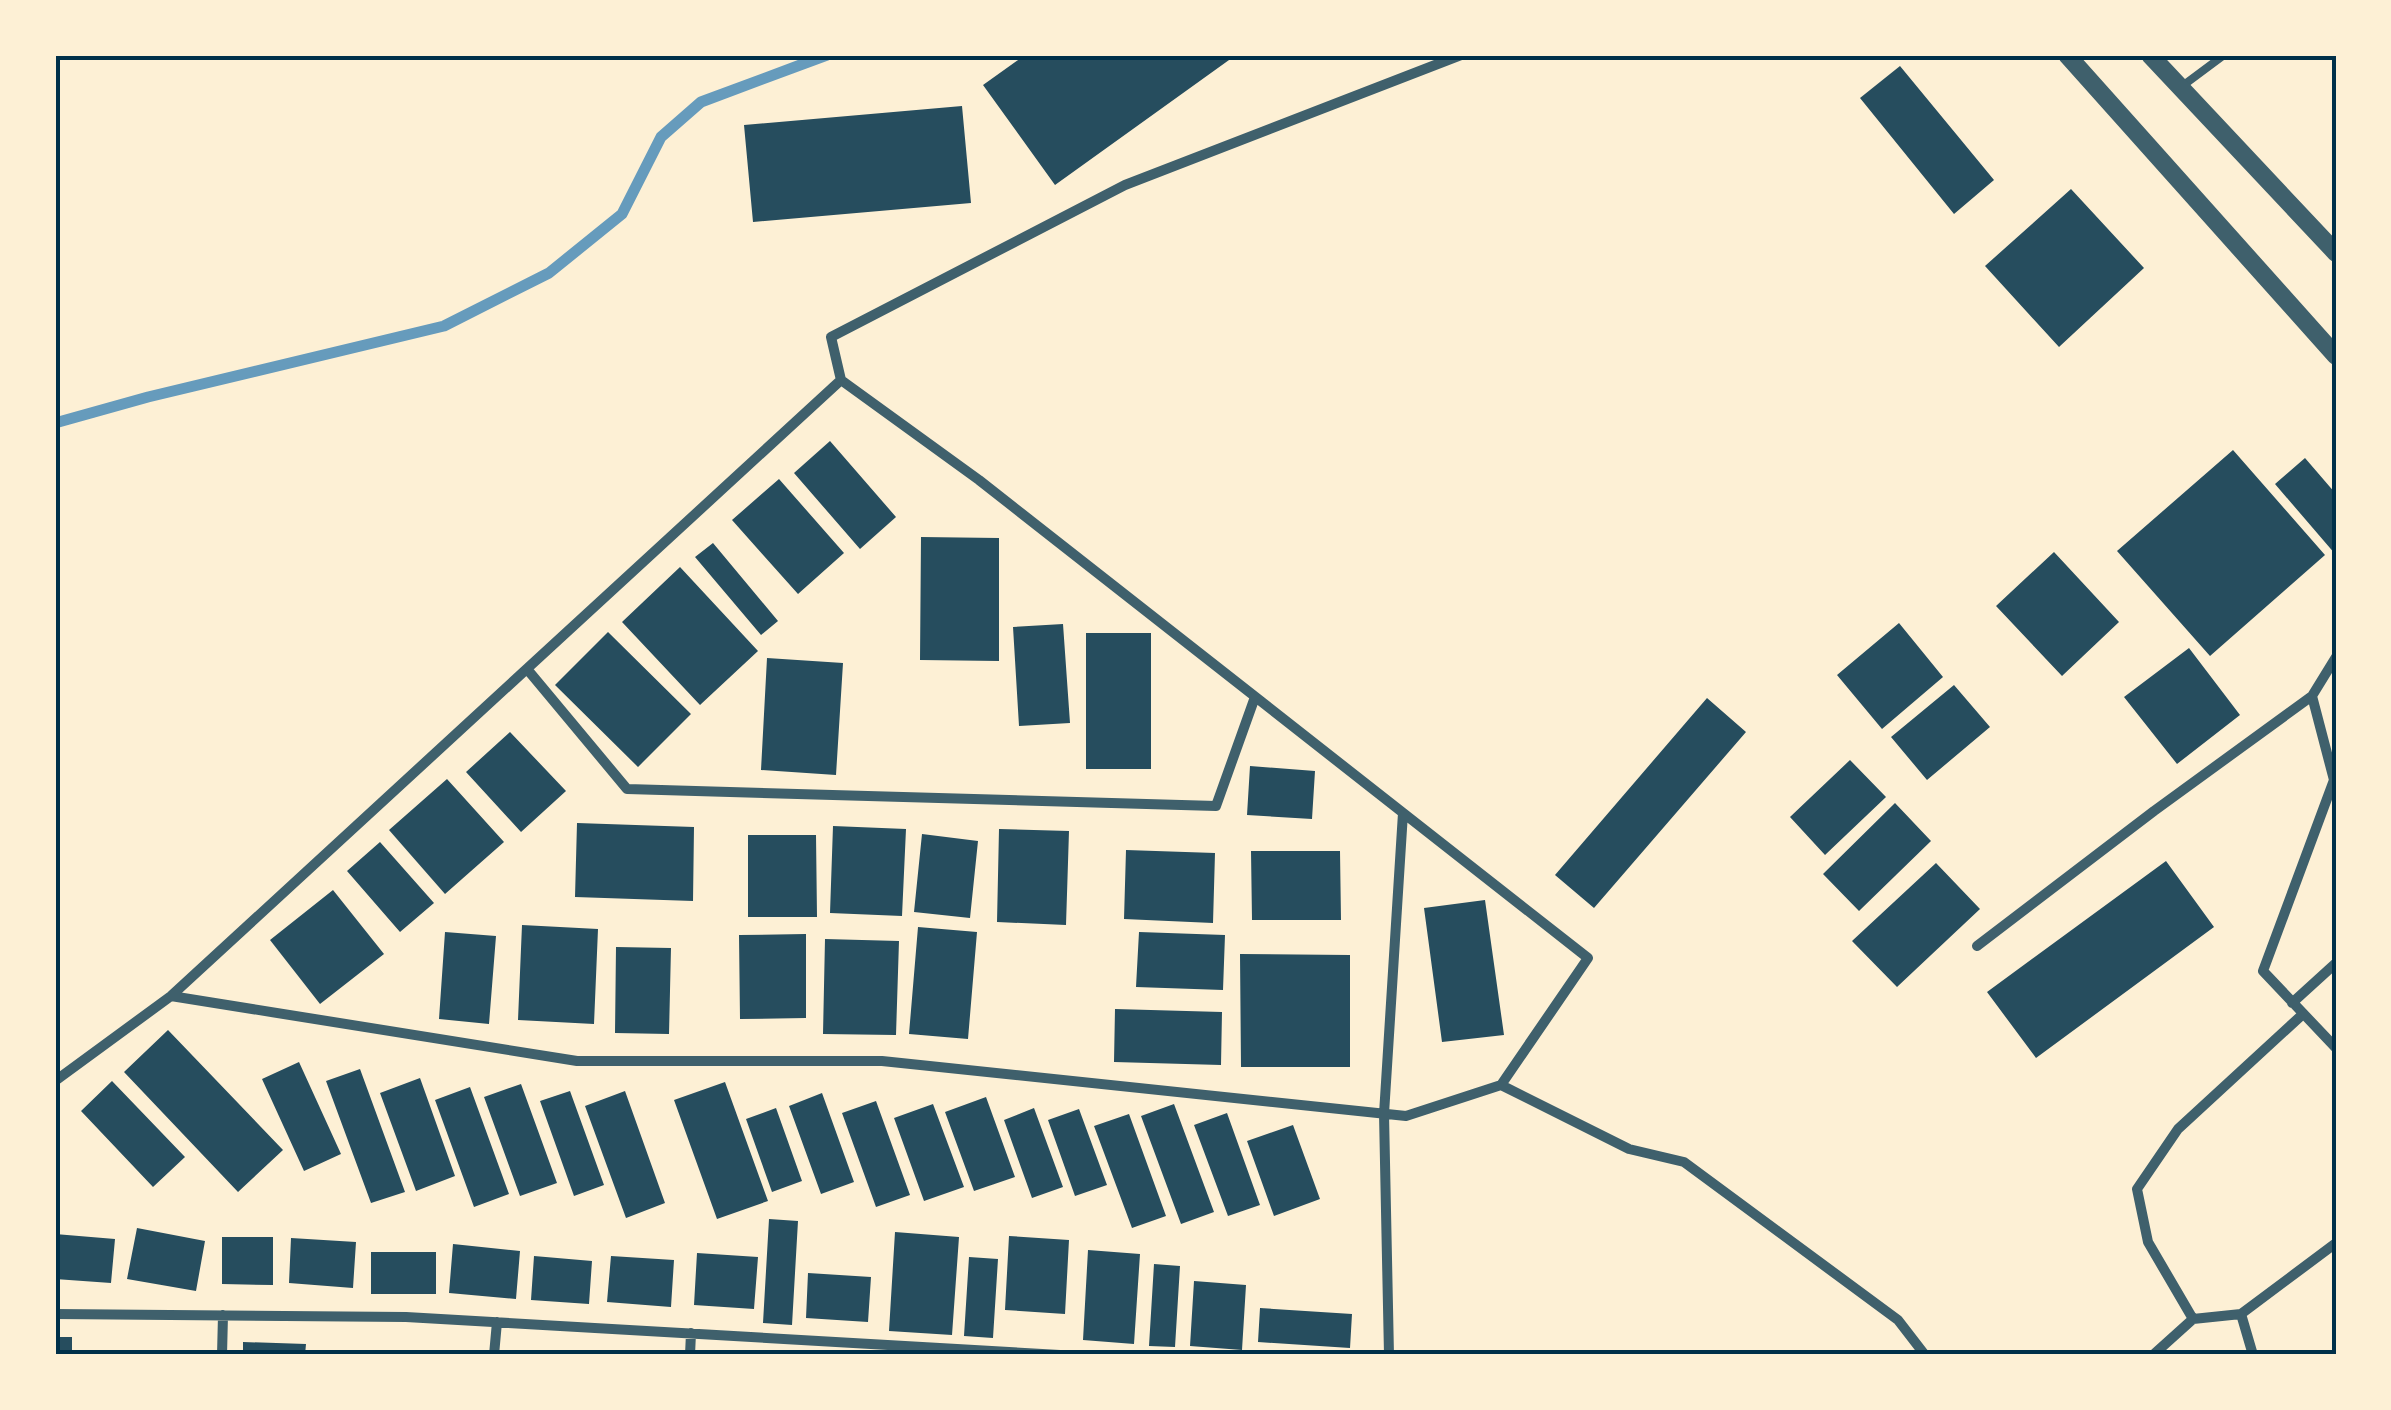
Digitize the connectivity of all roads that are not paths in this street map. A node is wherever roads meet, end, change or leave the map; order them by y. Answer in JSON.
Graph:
{"nodes":[{"id":1,"x":1461,"y":55,"type":"edge"},
{"id":2,"x":2067,"y":55,"type":"edge"},
{"id":3,"x":2150,"y":55,"type":"edge"},
{"id":4,"x":2224,"y":55,"type":"edge"},
{"id":5,"x":2181,"y":87,"type":"junction"},
{"id":6,"x":2336,"y":253,"type":"edge"},
{"id":7,"x":2336,"y":356,"type":"edge"},
{"id":8,"x":840,"y":380,"type":"junction"},
{"id":9,"x":2336,"y":657,"type":"edge"},
{"id":10,"x":527,"y":669,"type":"junction"},
{"id":11,"x":2312,"y":696,"type":"junction"},
{"id":12,"x":1255,"y":697,"type":"junction"},
{"id":13,"x":1403,"y":813,"type":"junction"},
{"id":14,"x":1977,"y":946,"type":"dead end"},
{"id":15,"x":2336,"y":963,"type":"edge"},
{"id":16,"x":171,"y":996,"type":"junction"},
{"id":17,"x":2292,"y":1003,"type":"junction"},
{"id":18,"x":2303,"y":1014,"type":"junction"},
{"id":19,"x":2336,"y":1048,"type":"edge"},
{"id":20,"x":55,"y":1081,"type":"edge"},
{"id":21,"x":1501,"y":1085,"type":"junction"},
{"id":22,"x":1384,"y":1114,"type":"junction"},
{"id":23,"x":2334,"y":1248,"type":"edge"},
{"id":24,"x":55,"y":1314,"type":"edge"},
{"id":25,"x":2241,"y":1314,"type":"junction"},
{"id":26,"x":224,"y":1315,"type":"junction"},
{"id":27,"x":2193,"y":1319,"type":"junction"},
{"id":28,"x":497,"y":1322,"type":"junction"},
{"id":29,"x":691,"y":1334,"type":"junction"},
{"id":30,"x":884,"y":1350,"type":"edge"},
{"id":31,"x":222,"y":1355,"type":"edge"},
{"id":32,"x":494,"y":1355,"type":"edge"},
{"id":33,"x":690,"y":1355,"type":"edge"},
{"id":34,"x":1060,"y":1355,"type":"edge"},
{"id":35,"x":1389,"y":1355,"type":"edge"},
{"id":36,"x":1925,"y":1355,"type":"edge"},
{"id":37,"x":2153,"y":1355,"type":"edge"},
{"id":38,"x":2253,"y":1355,"type":"edge"}],
"edges":[{"from":1,"to":8,"type":"street"},
{"from":2,"to":7,"type":"street"},
{"from":3,"to":5,"type":"street"},
{"from":4,"to":5,"type":"lane"},
{"from":5,"to":6,"type":"street"},
{"from":8,"to":10,"type":"street"},
{"from":8,"to":12,"type":"street"},
{"from":9,"to":11,"type":"street"},
{"from":10,"to":12,"type":"street"},
{"from":10,"to":16,"type":"street"},
{"from":11,"to":14,"type":"street"},
{"from":11,"to":17,"type":"street"},
{"from":12,"to":13,"type":"street"},
{"from":13,"to":21,"type":"street"},
{"from":13,"to":22,"type":"street"},
{"from":15,"to":17,"type":"street"},
{"from":16,"to":20,"type":"street"},
{"from":16,"to":22,"type":"street"},
{"from":17,"to":18,"type":"street"},
{"from":18,"to":19,"type":"street"},
{"from":18,"to":27,"type":"street"},
{"from":21,"to":22,"type":"street"},
{"from":21,"to":36,"type":"street"},
{"from":22,"to":35,"type":"street"},
{"from":23,"to":25,"type":"street"},
{"from":24,"to":26,"type":"street"},
{"from":25,"to":27,"type":"street"},
{"from":25,"to":38,"type":"street"},
{"from":26,"to":28,"type":"street"},
{"from":26,"to":31,"type":"street"},
{"from":27,"to":37,"type":"street"},
{"from":28,"to":29,"type":"street"},
{"from":28,"to":32,"type":"street"},
{"from":29,"to":30,"type":"street"},
{"from":29,"to":33,"type":"street"},
{"from":30,"to":34,"type":"street"}]}
